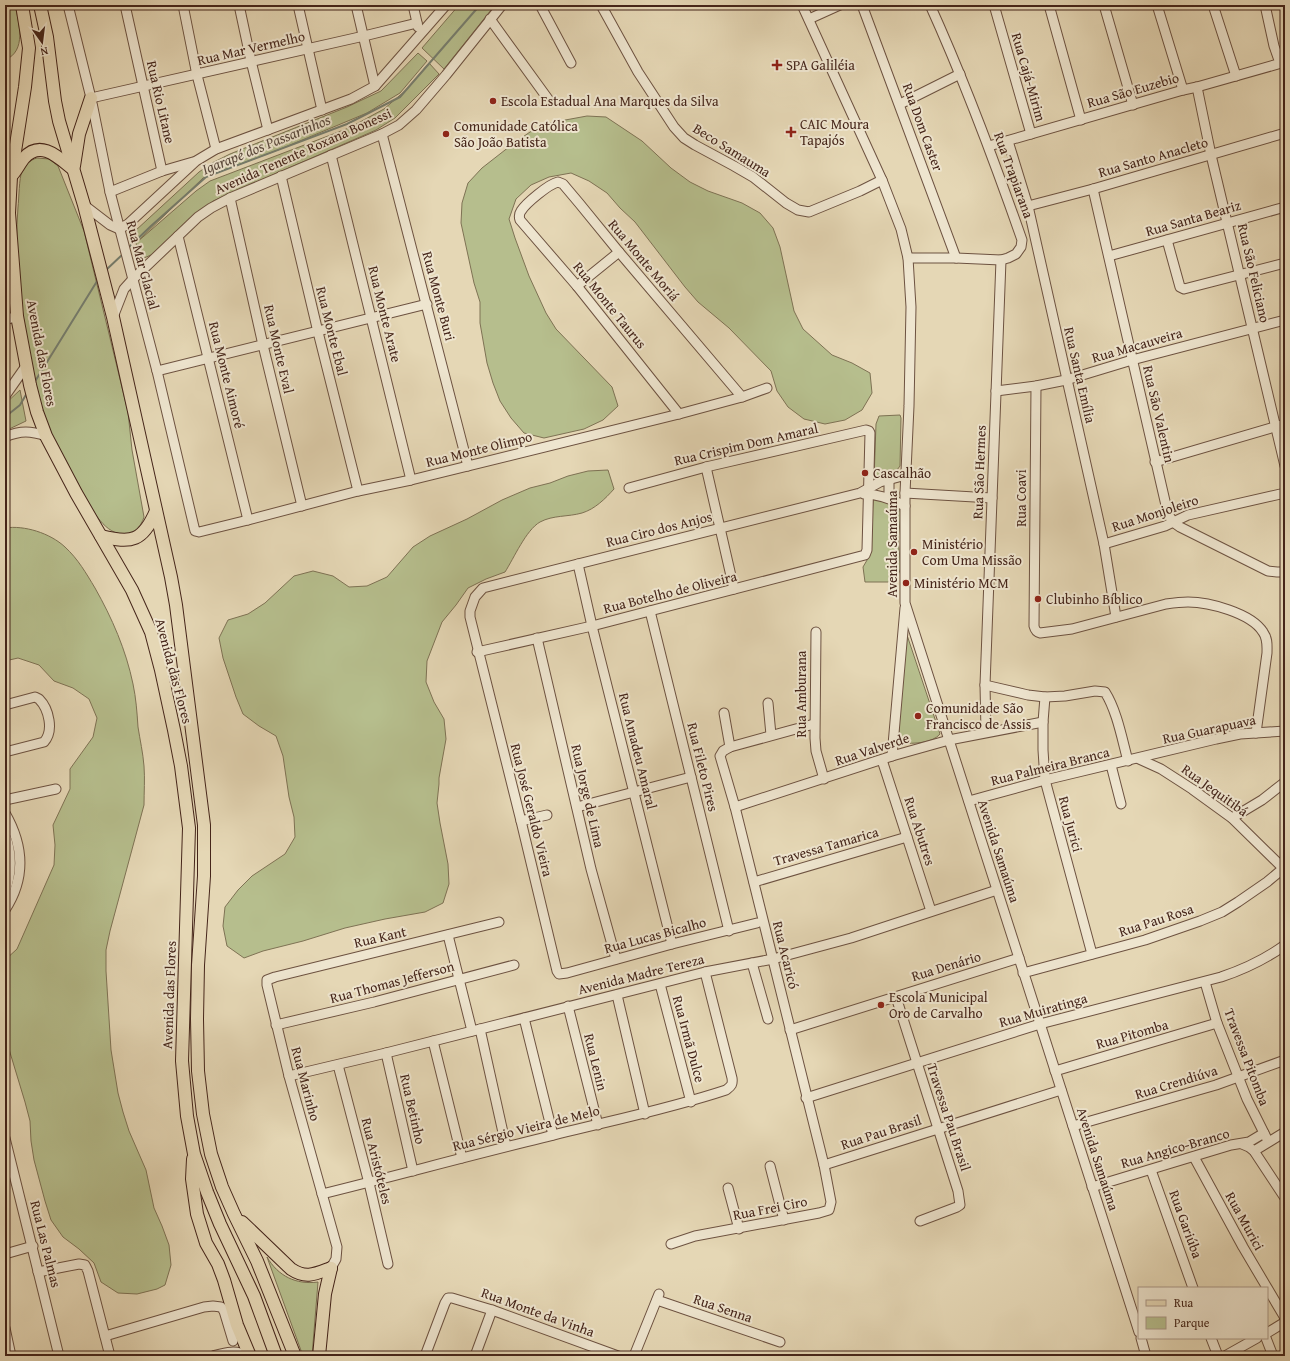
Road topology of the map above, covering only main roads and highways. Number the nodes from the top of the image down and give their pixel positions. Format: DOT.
graph roads {
  1 [pos="22,5"];
  2 [pos="40,5"];
  3 [pos="91,98"];
  4 [pos="73,169"];
  5 [pos="11,177"];
  6 [pos="7,213"];
  7 [pos="9,262"];
  8 [pos="156,511"];
  9 [pos="101,536"];
  10 [pos="194,1154"];
  11 [pos="234,1214"];
  12 [pos="248,1356"];
  13 [pos="276,1356"];
  14 [pos="295,1356"];
  15 [pos="319,1356"];
  1 -- 5 [label="main road, Avenida das Flores"];
  2 -- 4 [label="main road, Avenida das Flores"];
  3 -- 4 [label="main road"];
  4 -- 5 [label="main road"];
  4 -- 8 [label="main road, Avenida das Flores"];
  5 -- 6 [label="main road, Avenida das Flores"];
  6 -- 7 [label="main road, Avenida das Flores"];
  7 -- 9 [label="main road, Avenida das Flores"];
  8 -- 9 [label="main road"];
  8 -- 11 [label="main road, Avenida das Flores"];
  9 -- 10 [label="main road, Avenida das Flores"];
  10 -- 12 [label="main road"];
  10 -- 13 [label="main road, Avenida das Flores"];
  11 -- 14 [label="main road, Avenida das Flores"];
  11 -- 15 [label="main road"];
}
